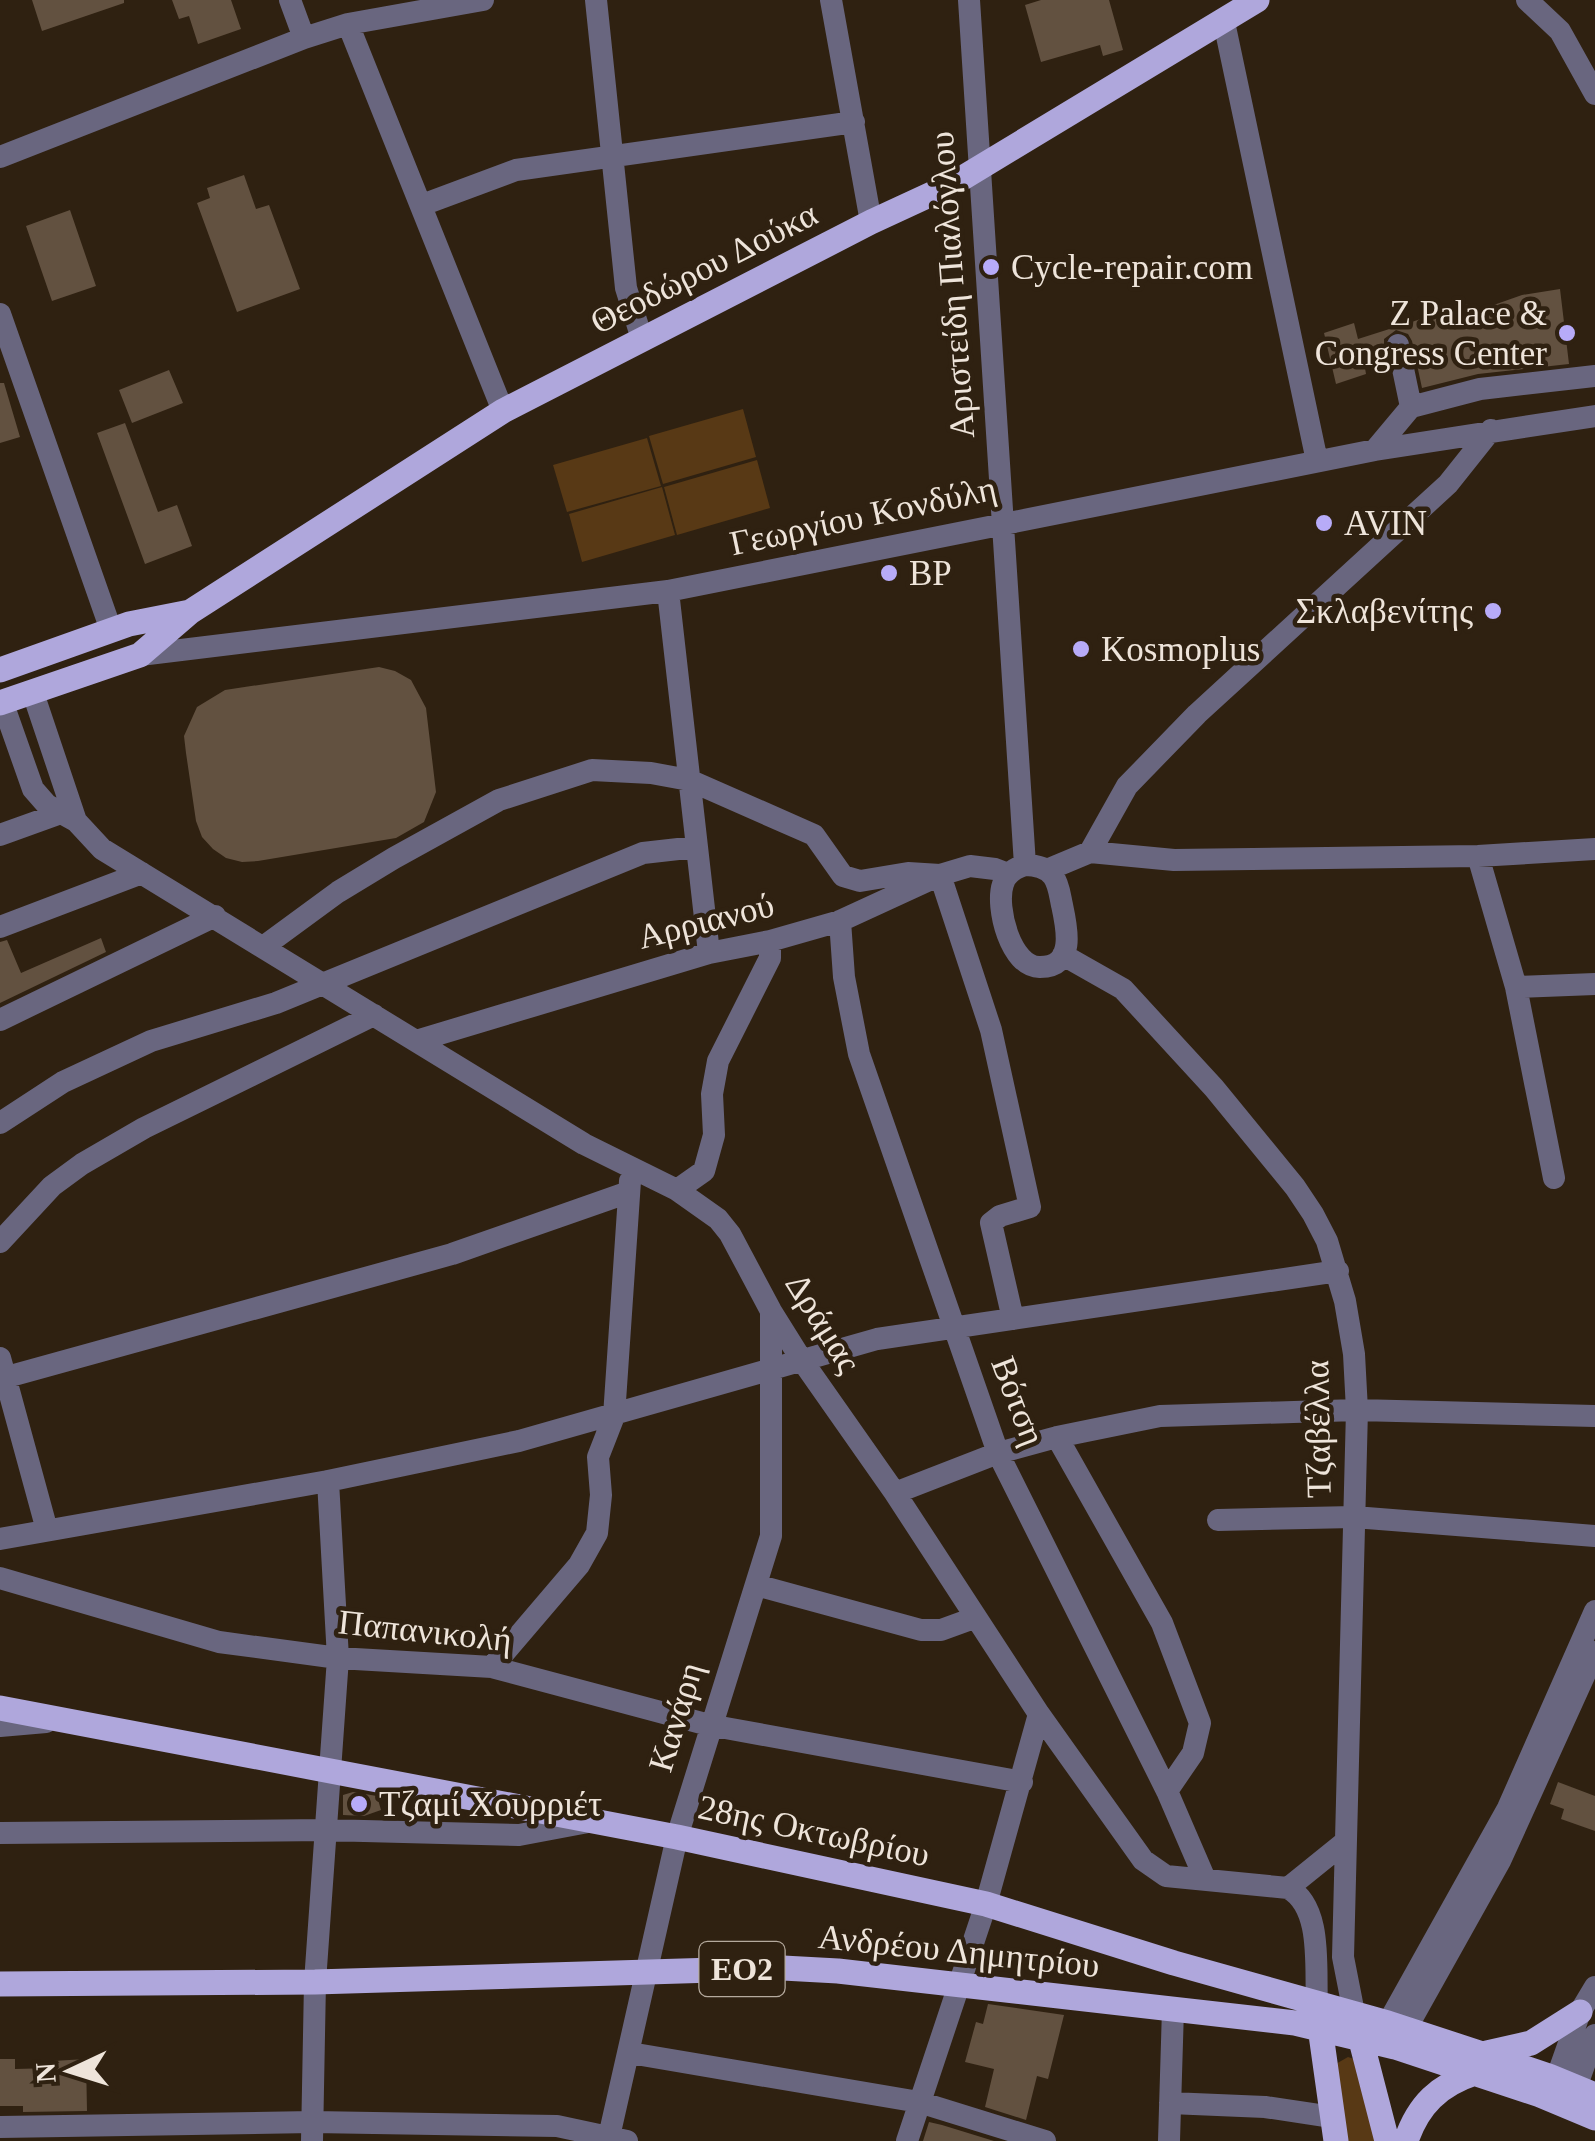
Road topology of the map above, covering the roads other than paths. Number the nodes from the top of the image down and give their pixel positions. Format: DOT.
graph roads {
  1 [pos="290,0"];
  2 [pos="484,0"];
  3 [pos="596,0"];
  4 [pos="831,0"];
  5 [pos="968,0"];
  6 [pos="1257,0"];
  7 [pos="1527,0"];
  8 [pos="1224,22"];
  9 [pos="348,24"];
  10 [pos="304,38"];
  11 [pos="1595,94"];
  12 [pos="854,122"];
  13 [pos="612,155"];
  14 [pos="0,157"];
  15 [pos="980,167"];
  16 [pos="422,206"];
  17 [pos="870,222"];
  18 [pos="0,314"];
  19 [pos="642,338"];
  20 [pos="1398,345"];
  21 [pos="1595,376"];
  22 [pos="1410,407"];
  23 [pos="503,411"];
  24 [pos="1595,416"];
  25 [pos="1491,430"];
  26 [pos="1375,450"];
  27 [pos="1317,461"];
  28 [pos="1003,522"];
  29 [pos="668,591"];
  30 [pos="190,612"];
  31 [pos="110,630"];
  32 [pos="140,655"];
  33 [pos="0,670"];
  34 [pos="0,678"];
  35 [pos="33,693"];
  36 [pos="2,704"];
  37 [pos="689,780"];
  38 [pos="68,817"];
  39 [pos="0,834"];
  40 [pos="696,847"];
  41 [pos="1595,849"];
  42 [pos="1090,852"];
  43 [pos="1478,856"];
  44 [pos="1027,870"];
  45 [pos="142,873"];
  46 [pos="940,876"];
  47 [pos="215,916"];
  48 [pos="840,922"];
  49 [pos="0,927"];
  50 [pos="770,941"];
  51 [pos="263,947"];
  52 [pos="709,952"];
  53 [pos="1064,954"];
  54 [pos="322,983"];
  55 [pos="1595,984"];
  56 [pos="1516,987"];
  57 [pos="374,1015"];
  58 [pos="0,1020"];
  59 [pos="416,1041"];
  60 [pos="0,1124"];
  61 [pos="632,1168"];
  62 [pos="704,1171"];
  63 [pos="1554,1178"];
  64 [pos="678,1190"];
  65 [pos="630,1192"];
  66 [pos="718,1219"];
  67 [pos="0,1242"];
  68 [pos="1338,1271"];
  69 [pos="771,1311"];
  70 [pos="1013,1320"];
  71 [pos="953,1328"];
  72 [pos="802,1359"];
  73 [pos="771,1368"];
  74 [pos="2,1371"];
  75 [pos="1357,1410"];
  76 [pos="614,1416"];
  77 [pos="1595,1416"];
  78 [pos="1056,1437"];
  79 [pos="998,1453"];
  80 [pos="328,1481"];
  81 [pos="895,1493"];
  82 [pos="1354,1517"];
  83 [pos="1218,1520"];
  84 [pos="47,1530"];
  85 [pos="1595,1536"];
  86 [pos="0,1539"];
  87 [pos="0,1578"];
  88 [pos="756,1584"];
  89 [pos="1595,1611"];
  90 [pos="974,1618"];
  91 [pos="1595,1652"];
  92 [pos="338,1658"];
  93 [pos="492,1667"];
  94 [pos="1566,1698"];
  95 [pos="0,1708"];
  96 [pos="1039,1714"];
  97 [pos="64,1720"];
  98 [pos="710,1725"];
  99 [pos="0,1726"];
  100 [pos="329,1770"];
  101 [pos="1022,1782"];
  102 [pos="1167,1791"];
  103 [pos="592,1821"];
  104 [pos="325,1830"];
  105 [pos="0,1832"];
  106 [pos="677,1837"];
  107 [pos="1345,1842"];
  108 [pos="1205,1880"];
  109 [pos="1288,1888"];
  110 [pos="986,1904"];
  111 [pos="1174,1963"];
  112 [pos="647,1970"];
  113 [pos="315,1982"];
  114 [pos="0,1984"];
  115 [pos="959,1985"];
  116 [pos="1595,1986"];
  117 [pos="1172,2009"];
  118 [pos="1580,2012"];
  119 [pos="1319,2016"];
  120 [pos="1357,2025"];
  121 [pos="1397,2026"];
  122 [pos="1595,2034"];
  123 [pos="630,2053"];
  124 [pos="1478,2064"];
  125 [pos="1569,2093"];
  126 [pos="918,2102"];
  127 [pos="1170,2103"];
  128 [pos="1595,2118"];
  129 [pos="0,2127"];
  130 [pos="1334,2129"];
  131 [pos="312,2132"];
  132 [pos="615,2140"];
  133 [pos="907,2141"];
  134 [pos="1046,2141"];
  135 [pos="1169,2141"];
  136 [pos="1387,2141"];
  137 [pos="1406,2141"];
  1 -- 10 [label="street"];
  2 -- 9 [label="street"];
  3 -- 13 [label="street"];
  4 -- 12 [label="street"];
  5 -- 15 [label="street, Αριστείδη Πιαλόγλου"];
  6 -- 8 [label="main road, Θεοδώρου Δούκα"];
  7 -- 11 [label="street"];
  8 -- 15 [label="main road, Θεοδώρου Δούκα"];
  8 -- 27 [label="street"];
  9 -- 10 [label="street"];
  9 -- 16 [label="street"];
  10 -- 14 [label="street"];
  12 -- 13 [label="street"];
  12 -- 17 [label="street"];
  13 -- 16 [label="street"];
  13 -- 19 [label="street"];
  15 -- 17 [label="main road, Θεοδώρου Δούκα"];
  15 -- 28 [label="street, Αριστείδη Πιαλόγλου"];
  16 -- 23 [label="street"];
  17 -- 19 [label="main road, Θεοδώρου Δούκα"];
  18 -- 31 [label="street"];
  19 -- 23 [label="main road, Θεοδώρου Δούκα"];
  20 -- 22 [label="street"];
  21 -- 22 [label="street"];
  22 -- 26 [label="street"];
  23 -- 30 [label="main road, Θεοδώρου Δούκα"];
  24 -- 25 [label="street, Γεωργίου Κονδύλη"];
  25 -- 26 [label="street, Γεωργίου Κονδύλη"];
  25 -- 42 [label="street"];
  26 -- 27 [label="street, Γεωργίου Κονδύλη"];
  27 -- 28 [label="street, Γεωργίου Κονδύλη"];
  28 -- 29 [label="street, Γεωργίου Κονδύλη"];
  28 -- 44 [label="street, Αριστείδη Πιαλόγλου"];
  29 -- 32 [label="street, Γεωργίου Κονδύλη"];
  29 -- 37 [label="street"];
  30 -- 31 [label="main road, Θεοδώρου Δούκα"];
  30 -- 32 [label="main road, Θεοδώρου Δούκα"];
  31 -- 33 [label="main road, Θεοδώρου Δούκα"];
  32 -- 35 [label="main road, Θεοδώρου Δούκα"];
  34 -- 35 [label="main road"];
  35 -- 36 [label="main road, Θεοδώρου Δούκα"];
  35 -- 38 [label="street, Δράμας"];
  36 -- 38 [label="street, Δράμας"];
  37 -- 40 [label="street"];
  37 -- 46 [label="street"];
  37 -- 51 [label="street"];
  38 -- 39 [label="street"];
  38 -- 45 [label="street, Δράμας"];
  40 -- 52 [label="street"];
  40 -- 54 [label="street"];
  41 -- 43 [label="street"];
  42 -- 43 [label="street"];
  42 -- 44 [label="street"];
  43 -- 56 [label="street"];
  44 -- 46 [label="street, Αρριανού"];
  44 -- 53 [label="street"];
  44 -- 53 [label="street"];
  45 -- 47 [label="street, Δράμας"];
  45 -- 49 [label="street"];
  46 -- 48 [label="street, Αρριανού"];
  46 -- 70 [label="street"];
  47 -- 51 [label="street, Δράμας"];
  47 -- 58 [label="street"];
  48 -- 50 [label="street, Αρριανού"];
  48 -- 71 [label="street, Βότση"];
  50 -- 52 [label="street, Αρριανού"];
  50 -- 62 [label="street"];
  51 -- 54 [label="street, Δράμας"];
  52 -- 59 [label="street, Αρριανού"];
  53 -- 68 [label="street, Τζαβέλλα"];
  54 -- 57 [label="street, Δράμας"];
  54 -- 60 [label="street"];
  55 -- 56 [label="street"];
  56 -- 63 [label="street"];
  57 -- 59 [label="street, Δράμας"];
  57 -- 67 [label="street"];
  59 -- 61 [label="street, Δράμας"];
  61 -- 64 [label="street, Δράμας"];
  61 -- 65 [label="street"];
  62 -- 64 [label="street"];
  62 -- 66 [label="street"];
  64 -- 66 [label="street, Δράμας"];
  65 -- 74 [label="street"];
  65 -- 76 [label="street"];
  66 -- 69 [label="street, Δράμας"];
  68 -- 70 [label="street"];
  68 -- 75 [label="street, Τζαβέλλα"];
  69 -- 72 [label="street, Δράμας"];
  69 -- 73 [label="street, Κανάρη"];
  70 -- 71 [label="street"];
  71 -- 72 [label="street"];
  71 -- 79 [label="street, Βότση"];
  72 -- 73 [label="street"];
  72 -- 81 [label="street, Δράμας"];
  73 -- 76 [label="street"];
  73 -- 88 [label="street, Κανάρη"];
  74 -- 84 [label="street"];
  75 -- 77 [label="street"];
  75 -- 78 [label="street"];
  75 -- 82 [label="street, Τζαβέλλα"];
  76 -- 80 [label="street"];
  76 -- 93 [label="street"];
  78 -- 79 [label="street"];
  78 -- 102 [label="street"];
  79 -- 81 [label="street"];
  79 -- 102 [label="street, Βότση"];
  80 -- 84 [label="street"];
  80 -- 92 [label="street"];
  81 -- 90 [label="street, Δράμας"];
  82 -- 83 [label="street"];
  82 -- 85 [label="street"];
  82 -- 107 [label="street, Τζαβέλλα"];
  84 -- 86 [label="street"];
  87 -- 92 [label="street, Παπανικολή"];
  88 -- 90 [label="street"];
  88 -- 98 [label="street, Κανάρη"];
  89 -- 94 [label="street"];
  90 -- 96 [label="street, Δράμας"];
  91 -- 94 [label="street"];
  92 -- 93 [label="street, Παπανικολή"];
  92 -- 100 [label="street"];
  93 -- 98 [label="street, Παπανικολή"];
  94 -- 121 [label="street"];
  95 -- 97 [label="main road, 28ης Οκτωβρίου / ΕΟ2"];
  96 -- 101 [label="street"];
  96 -- 108 [label="street, Δράμας"];
  97 -- 99 [label="street"];
  97 -- 100 [label="main road, 28ης Οκτωβρίου / ΕΟ2"];
  98 -- 101 [label="street, Παπανικολή"];
  98 -- 106 [label="street, Κανάρη"];
  100 -- 103 [label="main road, 28ης Οκτωβρίου / ΕΟ2"];
  100 -- 104 [label="street"];
  101 -- 110 [label="street"];
  102 -- 108 [label="street, Βότση"];
  103 -- 104 [label="street"];
  103 -- 106 [label="main road, 28ης Οκτωβρίου / ΕΟ2"];
  104 -- 105 [label="street"];
  104 -- 113 [label="street"];
  106 -- 110 [label="main road, 28ης Οκτωβρίου / ΕΟ2"];
  106 -- 112 [label="street, Κανάρη"];
  107 -- 109 [label="street"];
  107 -- 120 [label="street, Τζαβέλλα"];
  108 -- 109 [label="street, Δράμας"];
  109 -- 119 [label="street"];
  110 -- 111 [label="main road, 28ης Οκτωβρίου / ΕΟ2"];
  110 -- 115 [label="street"];
  111 -- 117 [label="main road"];
  111 -- 119 [label="main road, 28ης Οκτωβρίου / ΕΟ2"];
  112 -- 113 [label="main road, Ανδρέου Δημητρίου / ΕΟ2"];
  112 -- 115 [label="main road, Ανδρέου Δημητρίου / ΕΟ2"];
  112 -- 123 [label="street, Κανάρη"];
  113 -- 114 [label="main road, Ανδρέου Δημητρίου / ΕΟ2"];
  113 -- 131 [label="street"];
  115 -- 117 [label="main road, Ανδρέου Δημητρίου / ΕΟ2"];
  115 -- 126 [label="street"];
  116 -- 118 [label="street"];
  117 -- 119 [label="main road, Ανδρέου Δημητρίου / ΕΟ2"];
  117 -- 127 [label="street"];
  118 -- 124 [label="main road"];
  118 -- 125 [label="street"];
  119 -- 120 [label="main road, Ανδρέου Δημητρίου / ΕΟ2"];
  119 -- 130 [label="main road"];
  120 -- 121 [label="main road, ΕΟ2"];
  120 -- 124 [label="main road, Ανδρέου Δημητρίου / ΕΟ2"];
  120 -- 136 [label="main road"];
  121 -- 124 [label="main road, ΕΟ2"];
  122 -- 125 [label="street"];
  123 -- 126 [label="street"];
  123 -- 132 [label="street, Κανάρη"];
  124 -- 125 [label="main road, Ανδρέου Δημητρίου / ΕΟ2"];
  124 -- 137 [label="main road"];
  125 -- 128 [label="main road, Ανδρέου Δημητρίου / ΕΟ2"];
  126 -- 133 [label="street"];
  126 -- 134 [label="street"];
  127 -- 130 [label="street"];
  127 -- 135 [label="street"];
  129 -- 131 [label="street"];
  131 -- 132 [label="street"];
}
